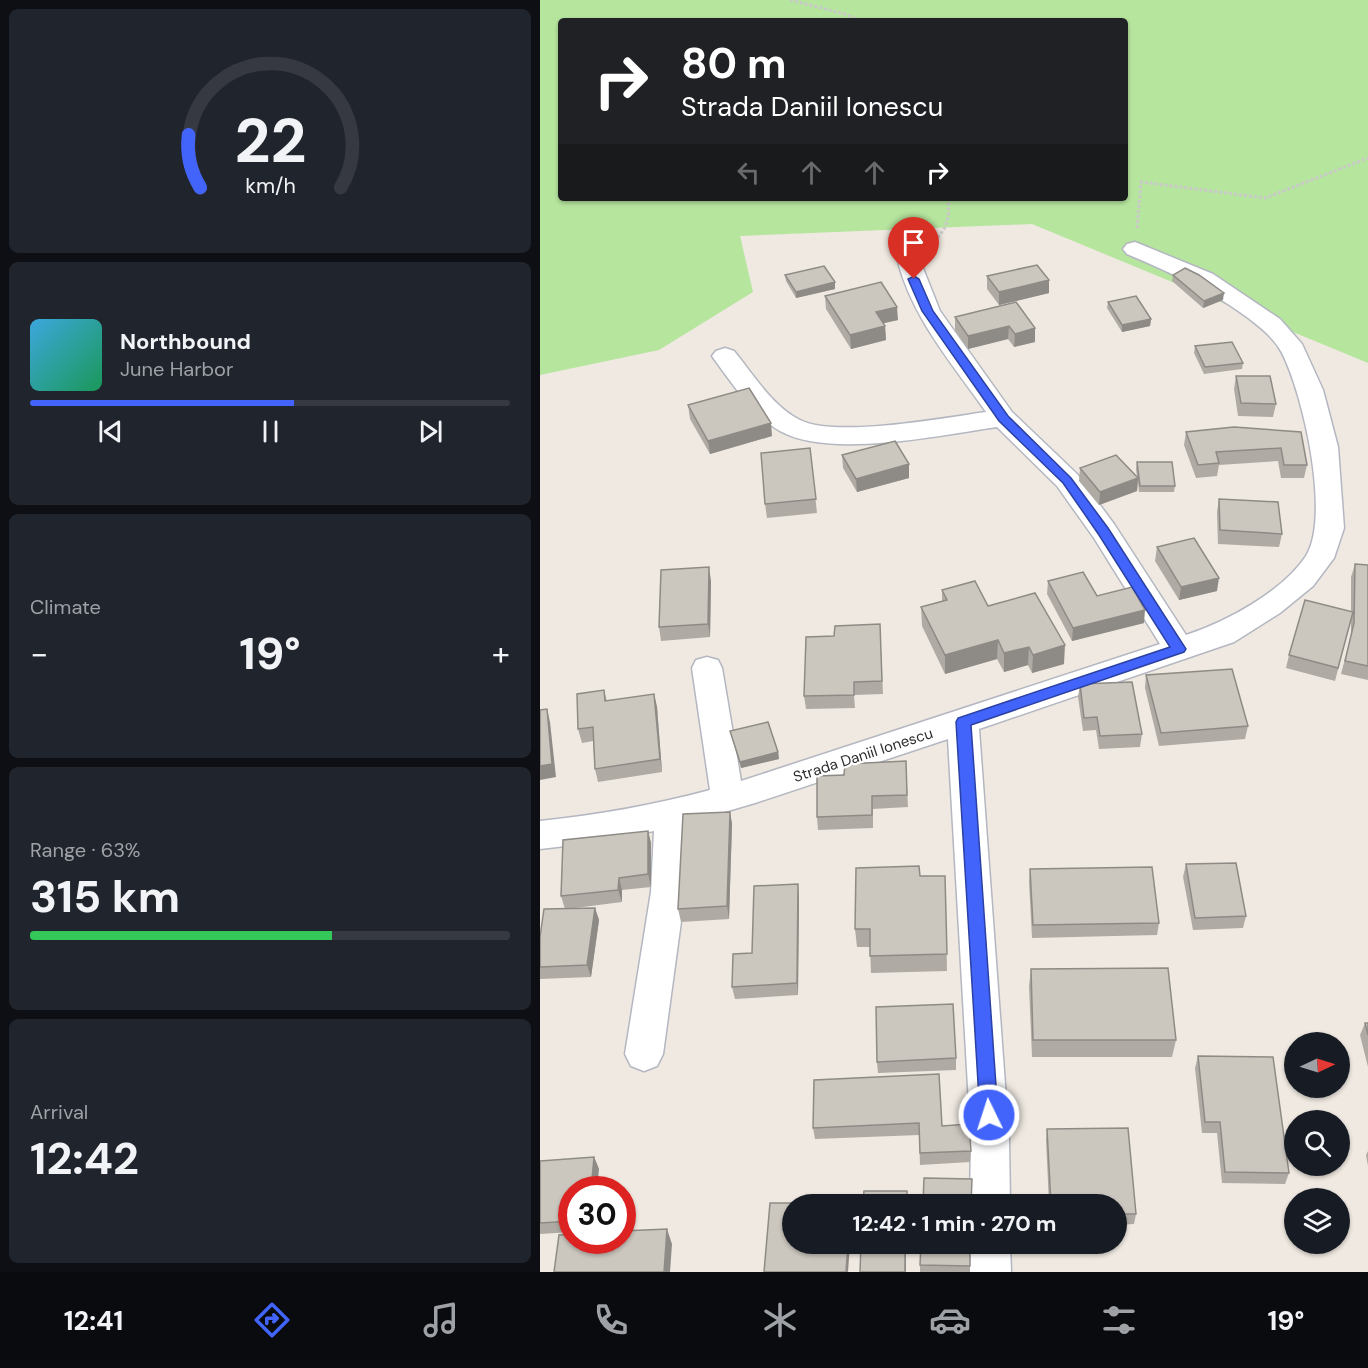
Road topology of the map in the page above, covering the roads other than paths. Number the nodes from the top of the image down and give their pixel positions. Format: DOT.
graph roads {
  1 [pos="1135,249"];
  2 [pos="909,258"];
  3 [pos="726,356"];
  4 [pos="1004,418"];
  5 [pos="1179,649"];
  6 [pos="707,668"];
  7 [pos="963,722"];
  8 [pos="728,798"];
  9 [pos="671,814"];
  10 [pos="540,835"];
  11 [pos="644,1054"];
  12 [pos="990,1194"];
  13 [pos="990,1254"];
  14 [pos="990,1272"];
  1 -- 5 [label="street, Strada Daniil Ionescu"];
  2 -- 4 [label="street"];
  3 -- 4 [label="street"];
  4 -- 5 [label="street"];
  5 -- 7 [label="street, Strada Daniil Ionescu"];
  6 -- 8 [label="street"];
  7 -- 8 [label="street, Strada Daniil Ionescu"];
  7 -- 12 [label="street"];
  8 -- 9 [label="street, Strada Daniil Ionescu"];
  9 -- 10 [label="street, Strada Daniil Ionescu"];
  9 -- 11 [label="street"];
  13 -- 14 [label="street"];
}
